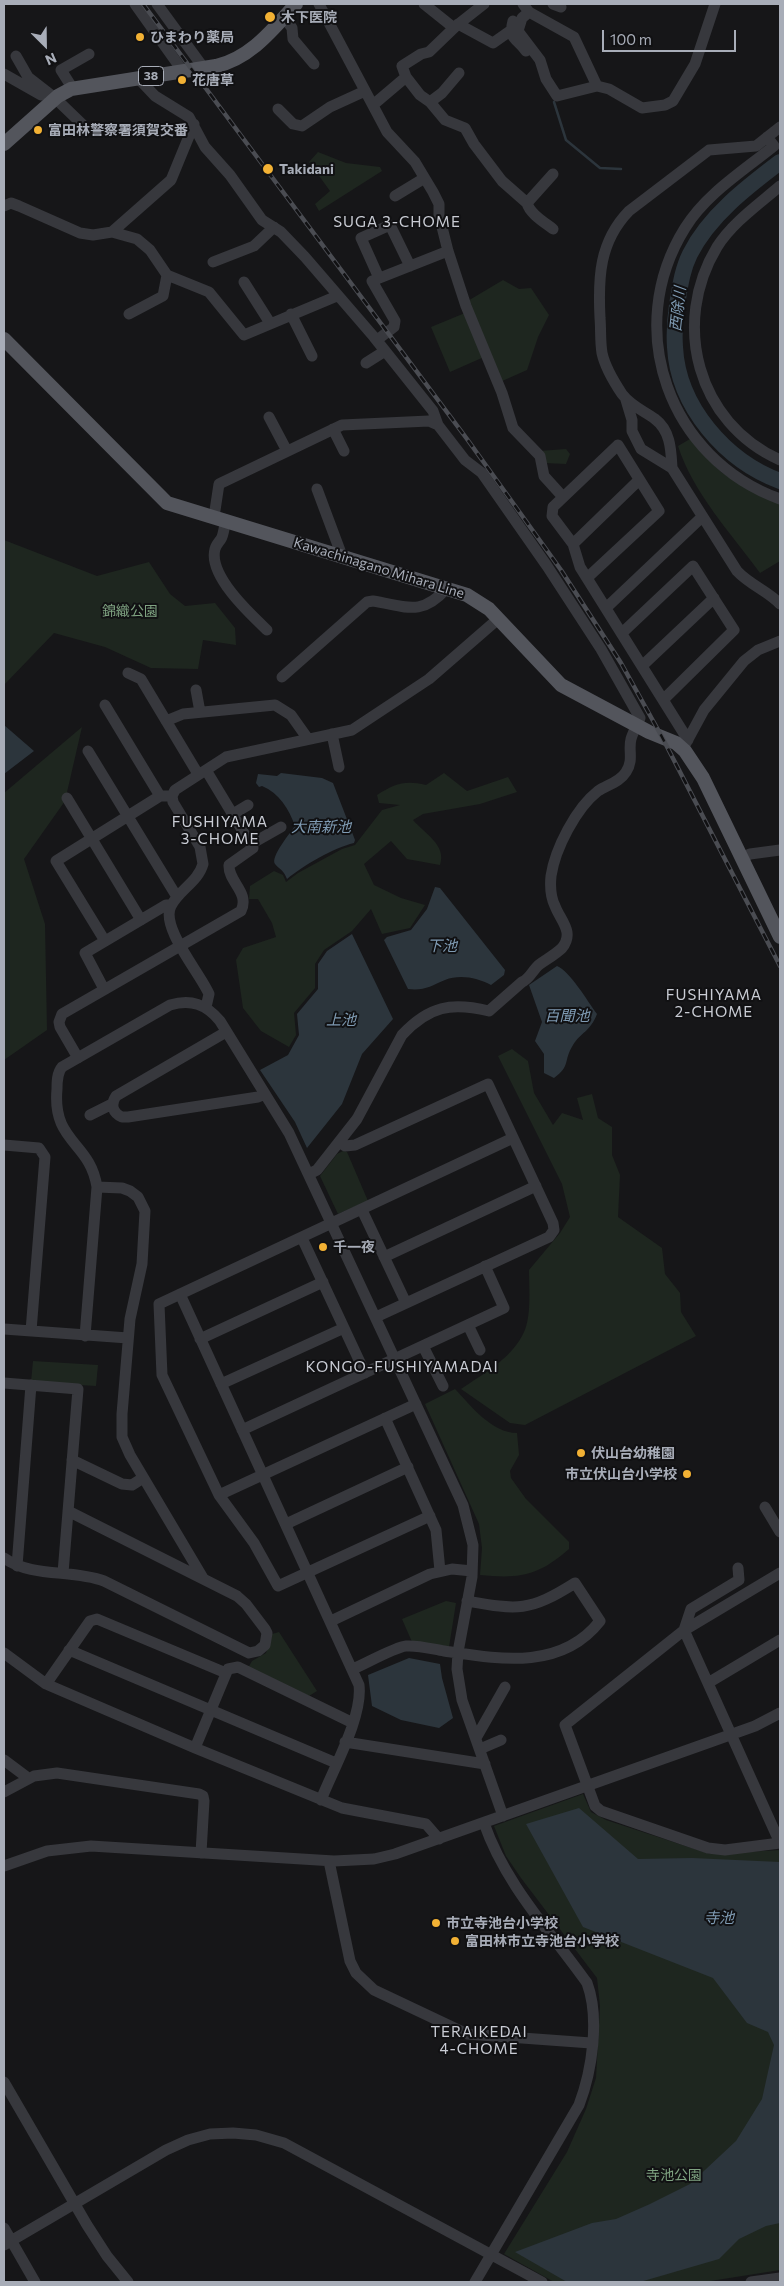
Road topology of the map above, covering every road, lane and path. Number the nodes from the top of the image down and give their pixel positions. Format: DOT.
graph roads {
  1 [pos="135,4"];
  2 [pos="157,4"];
  3 [pos="296,4"];
  4 [pos="319,4"];
  5 [pos="424,4"];
  6 [pos="484,4"];
  7 [pos="715,4"];
  8 [pos="526,6"];
  9 [pos="284,17"];
  10 [pos="456,26"];
  11 [pos="510,31"];
  12 [pos="88,54"];
  13 [pos="16,56"];
  14 [pos="314,64"];
  15 [pos="204,67"];
  16 [pos="182,70"];
  17 [pos="4,74"];
  18 [pos="406,76"];
  19 [pos="138,78"];
  20 [pos="457,81"];
  21 [pos="597,86"];
  22 [pos="73,89"];
  23 [pos="365,91"];
  24 [pos="557,96"];
  25 [pos="53,100"];
  26 [pos="430,102"];
  27 [pos="373,105"];
  28 [pos="278,109"];
  29 [pos="194,124"];
  30 [pos="84,126"];
  31 [pos="780,127"];
  32 [pos="767,138"];
  33 [pos="4,144"];
  34 [pos="553,174"];
  35 [pos="423,179"];
  36 [pos="780,186"];
  37 [pos="395,196"];
  38 [pos="527,203"];
  39 [pos="4,206"];
  40 [pos="274,227"];
  41 [pos="553,228"];
  42 [pos="112,232"];
  43 [pos="448,252"];
  44 [pos="213,262"];
  45 [pos="410,266"];
  46 [pos="167,275"];
  47 [pos="379,278"];
  48 [pos="244,282"];
  49 [pos="337,296"];
  50 [pos="129,314"];
  51 [pos="291,314"];
  52 [pos="270,324"];
  53 [pos="4,339"];
  54 [pos="377,340"];
  55 [pos="385,351"];
  56 [pos="312,356"];
  57 [pos="366,363"];
  58 [pos="624,396"];
  59 [pos="269,417"];
  60 [pos="438,424"];
  61 [pos="334,429"];
  62 [pos="287,451"];
  63 [pos="344,451"];
  64 [pos="780,460"];
  65 [pos="672,468"];
  66 [pos="639,480"];
  67 [pos="317,489"];
  68 [pos="563,498"];
  69 [pos="780,499"];
  70 [pos="702,517"];
  71 [pos="220,518"];
  72 [pos="573,544"];
  73 [pos="342,556"];
  74 [pos="587,578"];
  75 [pos="446,589"];
  76 [pos="714,598"];
  77 [pos="778,598"];
  78 [pos="606,608"];
  79 [pos="498,619"];
  80 [pos="267,630"];
  81 [pos="622,633"];
  82 [pos="780,641"];
  83 [pos="642,666"];
  84 [pos="128,673"];
  85 [pos="282,678"];
  86 [pos="196,690"];
  87 [pos="663,700"];
  88 [pos="105,706"];
  89 [pos="200,712"];
  90 [pos="166,721"];
  91 [pos="637,725"];
  92 [pos="332,734"];
  93 [pos="308,739"];
  94 [pos="685,744"];
  95 [pos="88,751"];
  96 [pos="339,767"];
  97 [pos="202,772"];
  98 [pos="166,796"];
  99 [pos="67,798"];
  100 [pos="248,805"];
  101 [pos="233,814"];
  102 [pos="128,817"];
  103 [pos="281,827"];
  104 [pos="92,839"];
  105 [pos="251,844"];
  106 [pos="780,850"];
  107 [pos="742,858"];
  108 [pos="174,901"];
  109 [pos="142,920"];
  110 [pos="780,938"];
  111 [pos="105,941"];
  112 [pos="181,945"];
  113 [pos="104,989"];
  114 [pos="206,1007"];
  115 [pos="226,1032"];
  116 [pos="78,1058"];
  117 [pos="265,1094"];
  118 [pos="112,1104"];
  119 [pos="90,1115"];
  120 [pos="513,1138"];
  121 [pos="339,1142"];
  122 [pos="4,1145"];
  123 [pos="309,1174"];
  124 [pos="536,1186"];
  125 [pos="97,1187"];
  126 [pos="362,1210"];
  127 [pos="332,1224"];
  128 [pos="302,1238"];
  129 [pos="384,1257"];
  130 [pos="485,1266"];
  131 [pos="322,1282"];
  132 [pos="180,1294"];
  133 [pos="406,1303"];
  134 [pos="376,1317"];
  135 [pos="468,1325"];
  136 [pos="344,1328"];
  137 [pos="4,1329"];
  138 [pos="31,1331"];
  139 [pos="85,1336"];
  140 [pos="128,1338"];
  141 [pos="200,1339"];
  142 [pos="423,1346"];
  143 [pos="480,1350"];
  144 [pos="395,1359"];
  145 [pos="365,1373"];
  146 [pos="4,1383"];
  147 [pos="221,1384"];
  148 [pos="31,1385"];
  149 [pos="442,1386"];
  150 [pos="416,1404"];
  151 [pos="385,1418"];
  152 [pos="242,1430"];
  153 [pos="72,1460"];
  154 [pos="408,1467"];
  155 [pos="263,1475"];
  156 [pos="143,1478"];
  157 [pos="219,1495"];
  158 [pos="765,1506"];
  159 [pos="68,1511"];
  160 [pos="430,1516"];
  161 [pos="286,1524"];
  162 [pos="780,1532"];
  163 [pos="189,1555"];
  164 [pos="4,1558"];
  165 [pos="17,1566"];
  166 [pos="181,1567"];
  167 [pos="738,1568"];
  168 [pos="440,1571"];
  169 [pos="472,1571"];
  170 [pos="309,1572"];
  171 [pos="63,1573"];
  172 [pos="780,1573"];
  173 [pos="204,1578"];
  174 [pos="467,1601"];
  175 [pos="331,1620"];
  176 [pos="684,1630"];
  177 [pos="780,1640"];
  178 [pos="69,1650"];
  179 [pos="4,1653"];
  180 [pos="458,1653"];
  181 [pos="354,1669"];
  182 [pos="226,1673"];
  183 [pos="708,1683"];
  184 [pos="46,1684"];
  185 [pos="505,1687"];
  186 [pos="211,1710"];
  187 [pos="780,1713"];
  188 [pos="353,1723"];
  189 [pos="732,1735"];
  190 [pos="501,1740"];
  191 [pos="345,1742"];
  192 [pos="478,1744"];
  193 [pos="195,1748"];
  194 [pos="4,1760"];
  195 [pos="336,1763"];
  196 [pos="485,1764"];
  197 [pos="28,1778"];
  198 [pos="587,1786"];
  199 [pos="4,1792"];
  200 [pos="320,1800"];
  201 [pos="503,1816"];
  202 [pos="484,1823"];
  203 [pos="439,1838"];
  204 [pos="780,1843"];
  205 [pos="201,1853"];
  206 [pos="329,1861"];
  207 [pos="4,1866"];
  208 [pos="591,2044"];
  209 [pos="4,2082"];
  210 [pos="74,2204"];
  211 [pos="4,2228"];
  212 [pos="7,2243"];
  213 [pos="491,2255"];
  214 [pos="780,2278"];
  215 [pos="35,2282"];
  216 [pos="128,2282"];
  217 [pos="475,2282"];
  218 [pos="542,2282"];
  219 [pos="751,2282"];
  1 -- 16 [label="street"];
  2 -- 15 [label="street"];
  3 -- 9 [label="main road, 38"];
  4 -- 23 [label="street"];
  5 -- 10 [label="street"];
  6 -- 10 [label="street"];
  7 -- 21 [label="street"];
  8 -- 11 [label="street"];
  8 -- 21 [label="street"];
  8 -- 24 [label="street"];
  9 -- 14 [label="street"];
  9 -- 15 [label="main road, 38"];
  10 -- 11 [label="street"];
  10 -- 18 [label="street"];
  11 -- 24 [label="street"];
  12 -- 22 [label="street"];
  13 -- 25 [label="street"];
  15 -- 16 [label="main road, 38"];
  16 -- 19 [label="main road, 38"];
  17 -- 25 [label="street"];
  18 -- 26 [label="street"];
  18 -- 27 [label="street"];
  19 -- 22 [label="main road, 38"];
  19 -- 29 [label="street"];
  20 -- 26 [label="street"];
  21 -- 24 [label="street"];
  22 -- 25 [label="main road, 38"];
  23 -- 27 [label="street"];
  23 -- 28 [label="street"];
  25 -- 30 [label="street"];
  25 -- 33 [label="main road, 38"];
  26 -- 38 [label="street"];
  27 -- 35 [label="street"];
  29 -- 40 [label="street"];
  29 -- 42 [label="street"];
  31 -- 32 [label="street"];
  32 -- 58 [label="street"];
  32 -- 69 [label="street"];
  34 -- 38 [label="street"];
  35 -- 37 [label="street"];
  35 -- 43 [label="street"];
  36 -- 64 [label="street"];
  38 -- 41 [label="street"];
  39 -- 42 [label="street"];
  40 -- 44 [label="street"];
  40 -- 49 [label="street"];
  42 -- 46 [label="street"];
  43 -- 45 [label="street"];
  43 -- 68 [label="street"];
  45 -- 47 [label="street"];
  45 -- 47 [label="street"];
  46 -- 50 [label="street"];
  46 -- 52 [label="street"];
  47 -- 54 [label="street"];
  48 -- 52 [label="street"];
  49 -- 51 [label="street"];
  49 -- 54 [label="street"];
  51 -- 52 [label="street"];
  51 -- 56 [label="street"];
  53 -- 71 [label="main road, Kawachinagano Mihara Line"];
  54 -- 55 [label="street"];
  55 -- 57 [label="street"];
  55 -- 60 [label="street"];
  58 -- 65 [label="street"];
  58 -- 65 [label="street"];
  59 -- 62 [label="street"];
  60 -- 61 [label="street"];
  60 -- 91 [label="street"];
  61 -- 62 [label="street"];
  61 -- 63 [label="street"];
  62 -- 71 [label="street"];
  65 -- 70 [label="street"];
  66 -- 68 [label="street"];
  66 -- 72 [label="street"];
  66 -- 74 [label="street"];
  67 -- 73 [label="street"];
  68 -- 72 [label="street"];
  70 -- 77 [label="street"];
  70 -- 78 [label="street"];
  71 -- 73 [label="main road, Kawachinagano Mihara Line"];
  71 -- 80 [label="street"];
  72 -- 74 [label="street"];
  73 -- 75 [label="main road, Kawachinagano Mihara Line"];
  74 -- 78 [label="street"];
  75 -- 79 [label="main road, Kawachinagano Mihara Line"];
  75 -- 85 [label="street"];
  76 -- 81 [label="street"];
  76 -- 83 [label="street"];
  76 -- 87 [label="street"];
  78 -- 81 [label="street"];
  79 -- 91 [label="main road, Kawachinagano Mihara Line"];
  79 -- 92 [label="street"];
  81 -- 83 [label="street"];
  82 -- 94 [label="street"];
  83 -- 87 [label="street"];
  84 -- 90 [label="street"];
  86 -- 89 [label="street"];
  87 -- 94 [label="street"];
  88 -- 98 [label="street"];
  89 -- 90 [label="street"];
  89 -- 93 [label="street"];
  90 -- 97 [label="street"];
  91 -- 94 [label="main road, Kawachinagano Mihara Line"];
  91 -- 121 [label="street"];
  92 -- 93 [label="street"];
  92 -- 96 [label="street"];
  93 -- 97 [label="street"];
  94 -- 107 [label="main road, Kawachinagano Mihara Line"];
  95 -- 102 [label="street"];
  97 -- 98 [label="street"];
  97 -- 101 [label="street"];
  98 -- 102 [label="street"];
  98 -- 108 [label="street"];
  99 -- 104 [label="street"];
  100 -- 101 [label="street"];
  101 -- 105 [label="street"];
  102 -- 104 [label="street"];
  102 -- 108 [label="street"];
  103 -- 105 [label="street"];
  104 -- 109 [label="street"];
  104 -- 111 [label="street"];
  105 -- 112 [label="street"];
  106 -- 107 [label="street"];
  107 -- 110 [label="main road, Kawachinagano Mihara Line"];
  108 -- 109 [label="street"];
  108 -- 112 [label="street"];
  109 -- 111 [label="street"];
  111 -- 113 [label="street"];
  112 -- 113 [label="street"];
  112 -- 114 [label="street"];
  113 -- 116 [label="street"];
  114 -- 115 [label="street"];
  114 -- 116 [label="street"];
  115 -- 117 [label="street"];
  115 -- 118 [label="street"];
  116 -- 125 [label="street"];
  117 -- 118 [label="street"];
  117 -- 123 [label="street"];
  118 -- 119 [label="street"];
  120 -- 121 [label="street"];
  120 -- 124 [label="street"];
  120 -- 126 [label="street"];
  121 -- 123 [label="street"];
  122 -- 138 [label="street"];
  123 -- 127 [label="street"];
  124 -- 129 [label="street"];
  124 -- 130 [label="street"];
  125 -- 139 [label="street"];
  125 -- 140 [label="street"];
  126 -- 127 [label="street"];
  126 -- 129 [label="street"];
  127 -- 128 [label="street"];
  127 -- 134 [label="street"];
  128 -- 131 [label="street"];
  128 -- 132 [label="street"];
  129 -- 133 [label="street"];
  130 -- 133 [label="street"];
  130 -- 135 [label="street"];
  131 -- 136 [label="street"];
  131 -- 141 [label="street"];
  132 -- 141 [label="street"];
  132 -- 157 [label="street"];
  133 -- 134 [label="street"];
  134 -- 144 [label="street"];
  135 -- 142 [label="street"];
  135 -- 143 [label="street"];
  136 -- 145 [label="street"];
  136 -- 147 [label="street"];
  137 -- 138 [label="street"];
  138 -- 139 [label="street"];
  139 -- 140 [label="street"];
  140 -- 156 [label="street"];
  141 -- 147 [label="street"];
  142 -- 144 [label="street"];
  142 -- 149 [label="street"];
  144 -- 145 [label="street"];
  144 -- 150 [label="street"];
  145 -- 152 [label="street"];
  146 -- 148 [label="street"];
  147 -- 152 [label="street"];
  148 -- 153 [label="street"];
  148 -- 165 [label="street"];
  150 -- 151 [label="street"];
  150 -- 169 [label="street"];
  151 -- 154 [label="street"];
  151 -- 155 [label="street"];
  152 -- 155 [label="street"];
  153 -- 156 [label="street"];
  153 -- 159 [label="street"];
  154 -- 160 [label="street"];
  154 -- 161 [label="street"];
  155 -- 157 [label="street"];
  155 -- 161 [label="street"];
  156 -- 163 [label="street"];
  157 -- 170 [label="street"];
  158 -- 162 [label="street"];
  159 -- 166 [label="street"];
  159 -- 171 [label="street"];
  160 -- 168 [label="street"];
  160 -- 170 [label="street"];
  161 -- 170 [label="street"];
  163 -- 166 [label="street"];
  163 -- 173 [label="street"];
  164 -- 165 [label="street"];
  165 -- 171 [label="street"];
  166 -- 173 [label="street"];
  167 -- 176 [label="street"];
  168 -- 169 [label="street"];
  168 -- 175 [label="street"];
  169 -- 174 [label="street"];
  170 -- 175 [label="street"];
  171 -- 173 [label="street"];
  172 -- 176 [label="street"];
  174 -- 180 [label="street"];
  174 -- 180 [label="street"];
  175 -- 181 [label="street"];
  176 -- 183 [label="street"];
  176 -- 198 [label="street"];
  177 -- 183 [label="street"];
  178 -- 182 [label="street"];
  178 -- 184 [label="street"];
  178 -- 186 [label="street"];
  179 -- 184 [label="street"];
  180 -- 181 [label="street"];
  180 -- 192 [label="street"];
  181 -- 188 [label="street"];
  182 -- 186 [label="street"];
  182 -- 188 [label="street"];
  183 -- 189 [label="street"];
  184 -- 193 [label="street"];
  185 -- 192 [label="street"];
  186 -- 193 [label="street"];
  186 -- 195 [label="street"];
  187 -- 189 [label="street"];
  188 -- 191 [label="street"];
  189 -- 198 [label="street"];
  189 -- 204 [label="street"];
  190 -- 192 [label="street"];
  191 -- 195 [label="street"];
  191 -- 196 [label="street"];
  192 -- 196 [label="street"];
  193 -- 200 [label="street"];
  194 -- 197 [label="street"];
  195 -- 200 [label="street"];
  196 -- 201 [label="street"];
  197 -- 199 [label="street"];
  197 -- 205 [label="street"];
  198 -- 201 [label="street"];
  198 -- 204 [label="street"];
  200 -- 203 [label="street"];
  201 -- 202 [label="street"];
  202 -- 203 [label="street"];
  202 -- 208 [label="street"];
  203 -- 206 [label="street"];
  205 -- 206 [label="street"];
  205 -- 207 [label="street"];
  206 -- 208 [label="street"];
  208 -- 213 [label="street"];
  209 -- 210 [label="street"];
  210 -- 212 [label="street"];
  210 -- 213 [label="street"];
  210 -- 216 [label="street"];
  211 -- 212 [label="street"];
  212 -- 215 [label="street"];
  213 -- 217 [label="street"];
  213 -- 218 [label="street"];
  214 -- 219 [label="street"];
}
